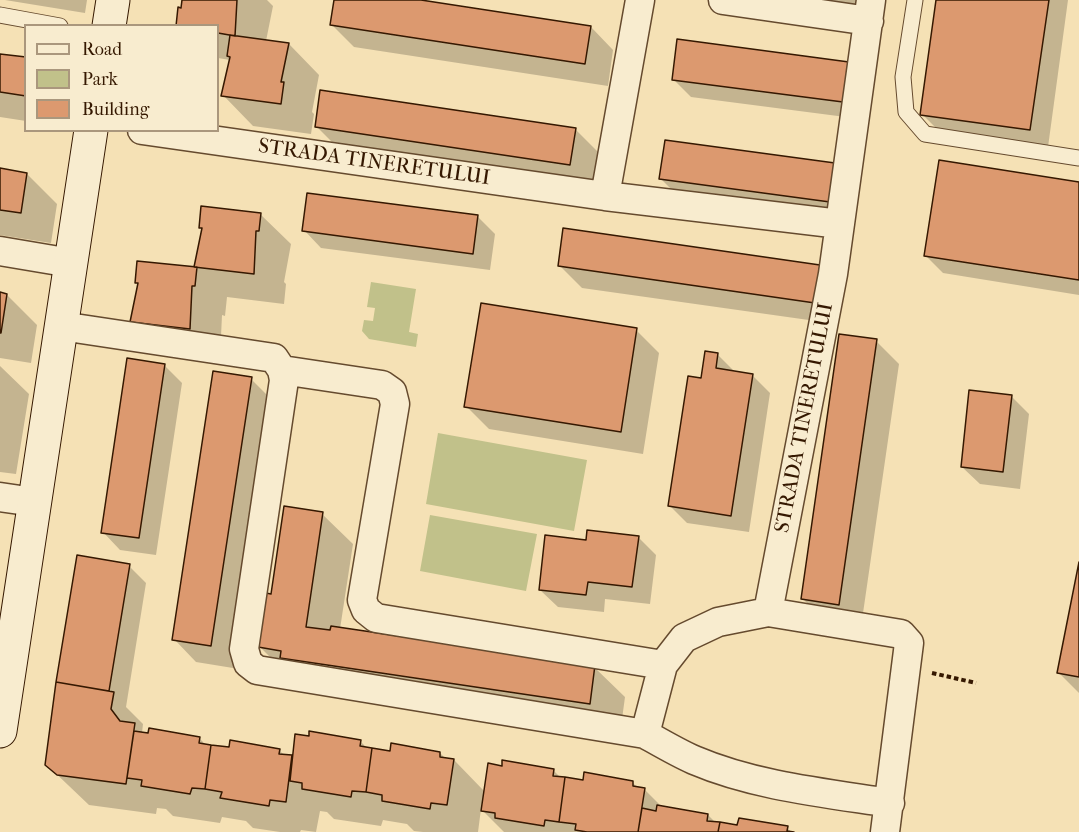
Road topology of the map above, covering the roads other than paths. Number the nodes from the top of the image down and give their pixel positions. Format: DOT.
graph roads {
  1 [pos="112,0"];
  2 [pos="640,0"];
  3 [pos="723,0"];
  4 [pos="915,0"];
  5 [pos="870,11"];
  6 [pos="0,15"];
  7 [pos="49,24"];
  8 [pos="109,24"];
  9 [pos="91,132"];
  10 [pos="156,132"];
  11 [pos="1079,158"];
  12 [pos="605,196"];
  13 [pos="840,224"];
  14 [pos="0,251"];
  15 [pos="71,263"];
  16 [pos="61,326"];
  17 [pos="282,370"];
  18 [pos="0,497"];
  19 [pos="34,502"];
  20 [pos="768,612"];
  21 [pos="663,665"];
  22 [pos="0,731"];
  23 [pos="645,734"];
  24 [pos="890,802"];
  25 [pos="885,832"];
  1 -- 8 [label="street"];
  2 -- 12 [label="street"];
  3 -- 5 [label="street, STRADA TINERETULUI"];
  4 -- 11 [label="lane"];
  5 -- 13 [label="street, STRADA TINERETULUI"];
  6 -- 7 [label="lane"];
  9 -- 15 [label="street"];
  10 -- 12 [label="street, STRADA TINERETULUI"];
  12 -- 13 [label="street, STRADA TINERETULUI"];
  13 -- 20 [label="street, STRADA TINERETULUI"];
  14 -- 15 [label="street"];
  15 -- 16 [label="street"];
  16 -- 17 [label="street"];
  16 -- 19 [label="street"];
  17 -- 21 [label="street"];
  17 -- 23 [label="street"];
  18 -- 19 [label="street"];
  19 -- 22 [label="street"];
  20 -- 21 [label="street"];
  20 -- 24 [label="street"];
  21 -- 23 [label="street"];
  23 -- 24 [label="street"];
  24 -- 25 [label="street"];
}
